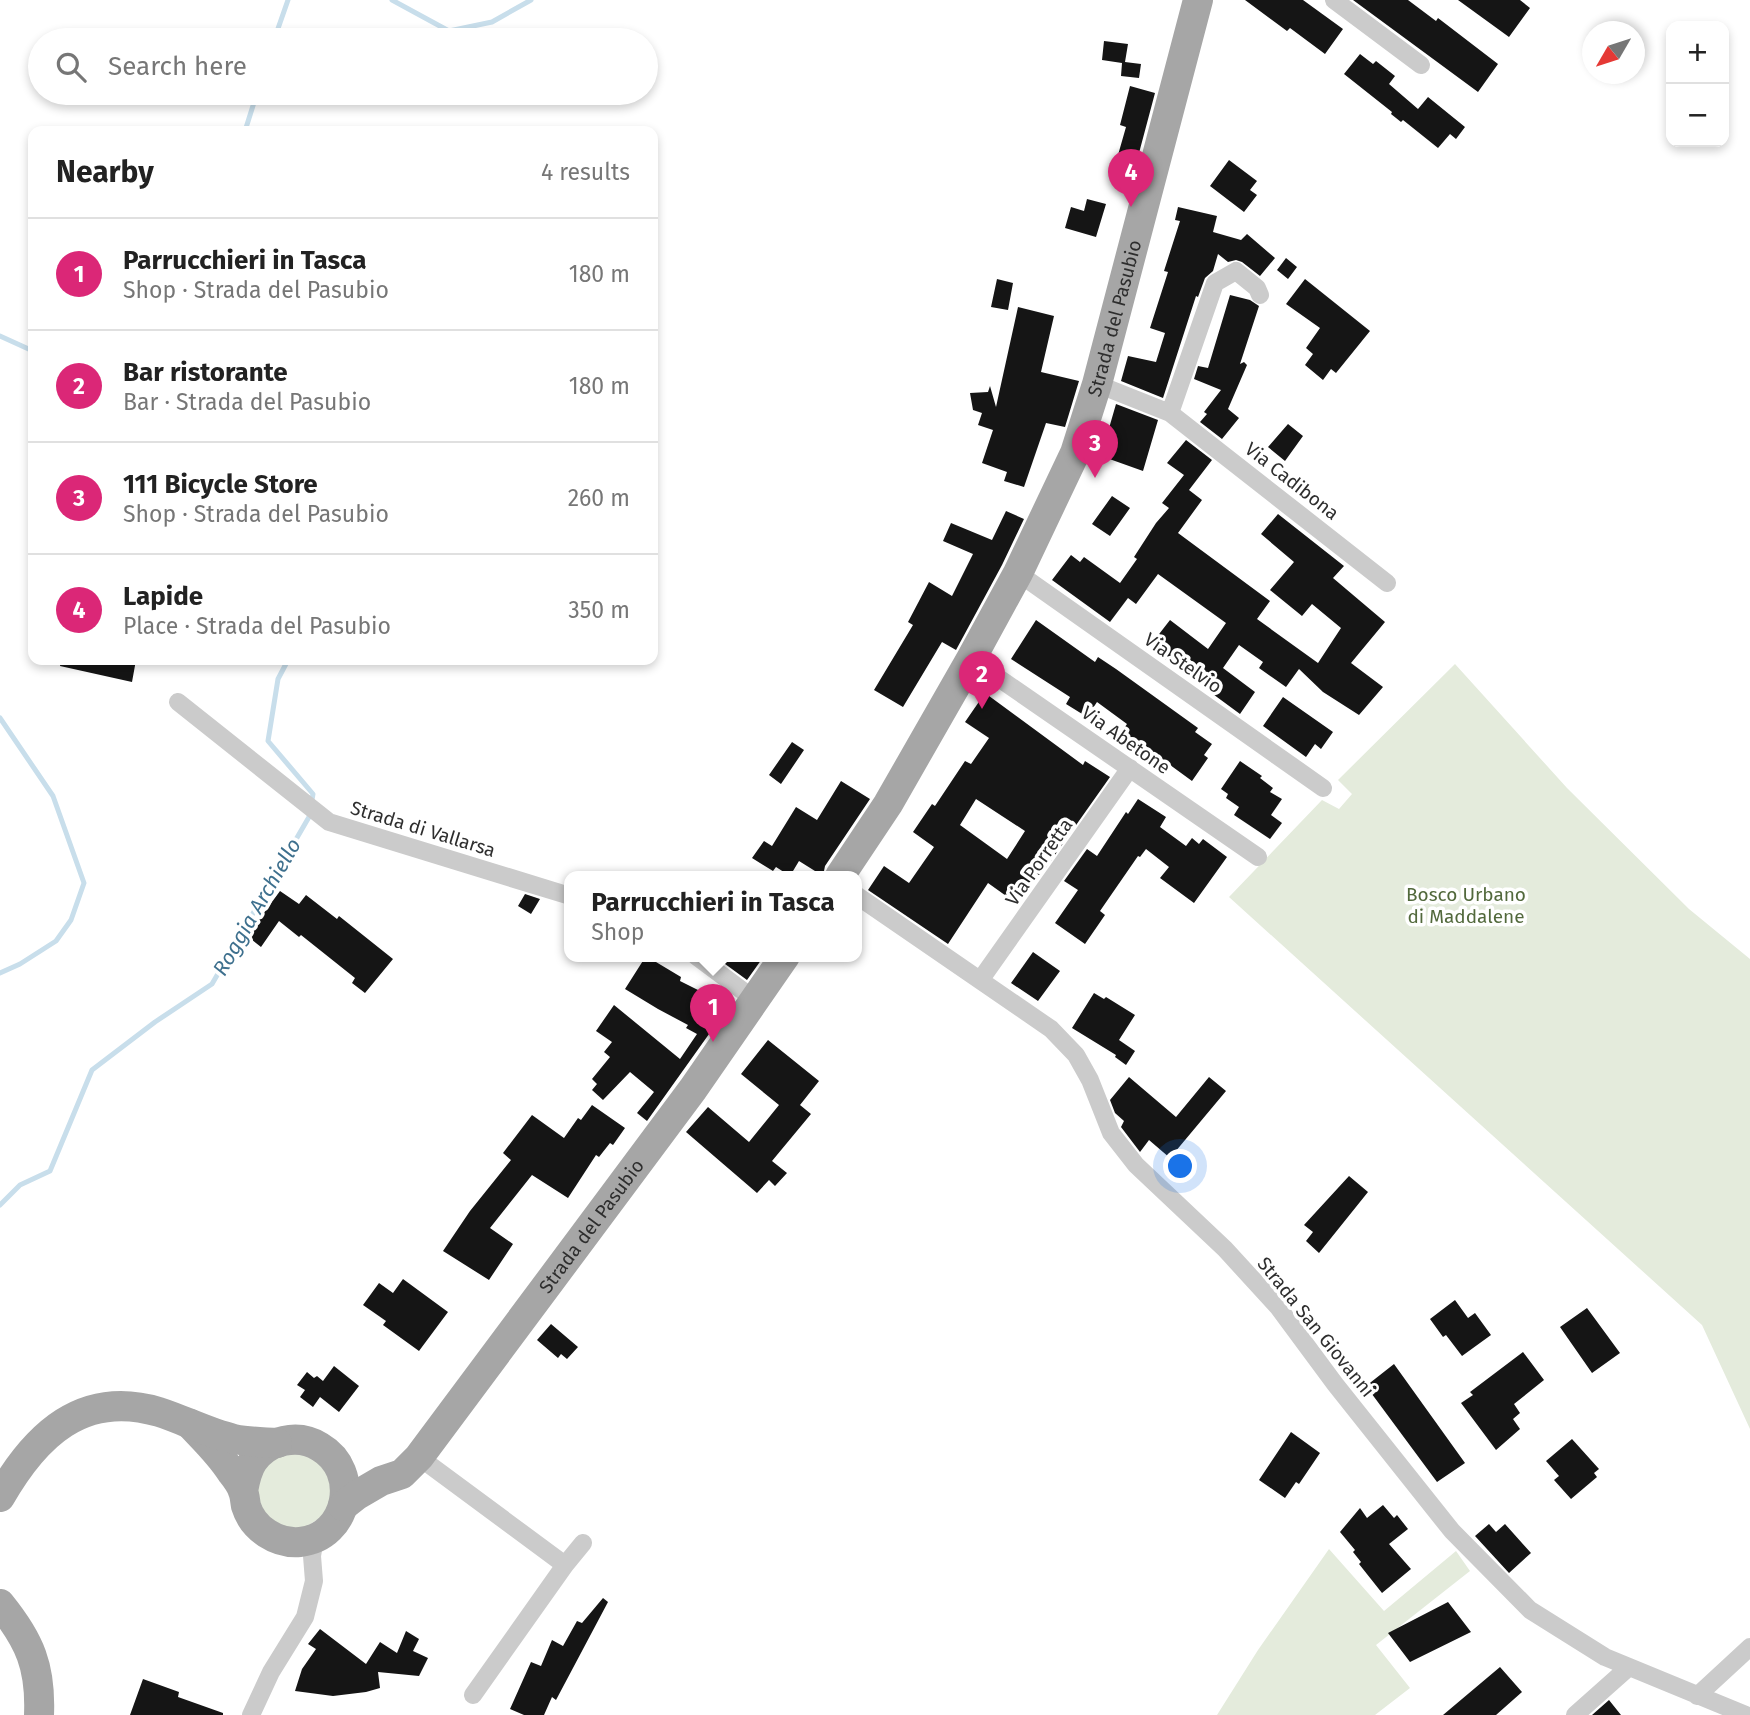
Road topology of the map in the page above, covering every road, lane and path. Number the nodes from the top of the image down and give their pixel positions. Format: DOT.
graph roads {
  1 [pos="1198,0"];
  2 [pos="1334,0"];
  3 [pos="1420,65"];
  4 [pos="1260,295"];
  5 [pos="1097,384"];
  6 [pos="1170,413"];
  7 [pos="1018,573"];
  8 [pos="1387,583"];
  9 [pos="971,659"];
  10 [pos="178,702"];
  11 [pos="1130,768"];
  12 [pos="1323,789"];
  13 [pos="1258,857"];
  14 [pos="843,871"];
  15 [pos="564,894"];
  16 [pos="862,899"];
  17 [pos="704,962"];
  18 [pos="781,962"];
  19 [pos="981,979"];
  20 [pos="755,1000"];
  21 [pos="120,1407"];
  22 [pos="190,1424"];
  23 [pos="276,1443"];
  24 [pos="419,1457"];
  25 [pos="339,1465"];
  26 [pos="0,1471"];
  27 [pos="381,1481"];
  28 [pos="243,1491"];
  29 [pos="0,1497"];
  30 [pos="344,1506"];
  31 [pos="315,1538"];
  32 [pos="286,1541"];
  33 [pos="583,1542"];
  34 [pos="565,1565"];
  35 [pos="314,1581"];
  36 [pos="0,1604"];
  37 [pos="1750,1647"];
  38 [pos="1629,1667"];
  39 [pos="472,1695"];
  40 [pos="1697,1696"];
  41 [pos="39,1715"];
  42 [pos="251,1715"];
  43 [pos="1575,1715"];
  44 [pos="1745,1715"];
  1 -- 5 [label="main road, Strada del Pasubio"];
  2 -- 3 [label="street"];
  4 -- 6 [label="street"];
  5 -- 6 [label="street, Via Cadibona"];
  5 -- 7 [label="main road, Strada del Pasubio"];
  6 -- 8 [label="street, Via Cadibona"];
  7 -- 9 [label="main road, Strada del Pasubio"];
  7 -- 12 [label="street, Via Stelvio"];
  9 -- 11 [label="street, Via Abetone"];
  9 -- 14 [label="main road, Strada del Pasubio"];
  10 -- 15 [label="street, Strada di Vallarsa"];
  11 -- 13 [label="street, Via Abetone"];
  11 -- 19 [label="street, Via Porretta"];
  16 -- 19 [label="street, Strada San Giovanni"];
  17 -- 20 [label="street"];
  18 -- 20 [label="main road, Strada del Pasubio"];
  19 -- 38 [label="street, Strada San Giovanni"];
  20 -- 24 [label="main road, Strada del Pasubio"];
  21 -- 22 [label="main road"];
  21 -- 26 [label="main road"];
  21 -- 29 [label="main road"];
  22 -- 23 [label="main road"];
  22 -- 28 [label="main road"];
  23 -- 25 [label="main road"];
  23 -- 28 [label="main road"];
  24 -- 27 [label="main road, Strada del Pasubio"];
  24 -- 34 [label="street"];
  25 -- 27 [label="main road"];
  25 -- 30 [label="main road"];
  27 -- 30 [label="main road, Strada del Pasubio"];
  28 -- 32 [label="main road"];
  30 -- 31 [label="main road, Strada del Pasubio"];
  31 -- 32 [label="main road"];
  31 -- 35 [label="street"];
  32 -- 35 [label="street"];
  33 -- 34 [label="street"];
  34 -- 39 [label="street"];
  35 -- 42 [label="street"];
  36 -- 41 [label="main road"];
  37 -- 40 [label="street"];
  38 -- 40 [label="street, Strada San Giovanni"];
  38 -- 43 [label="street"];
  40 -- 44 [label="street, Strada San Giovanni"];
}
